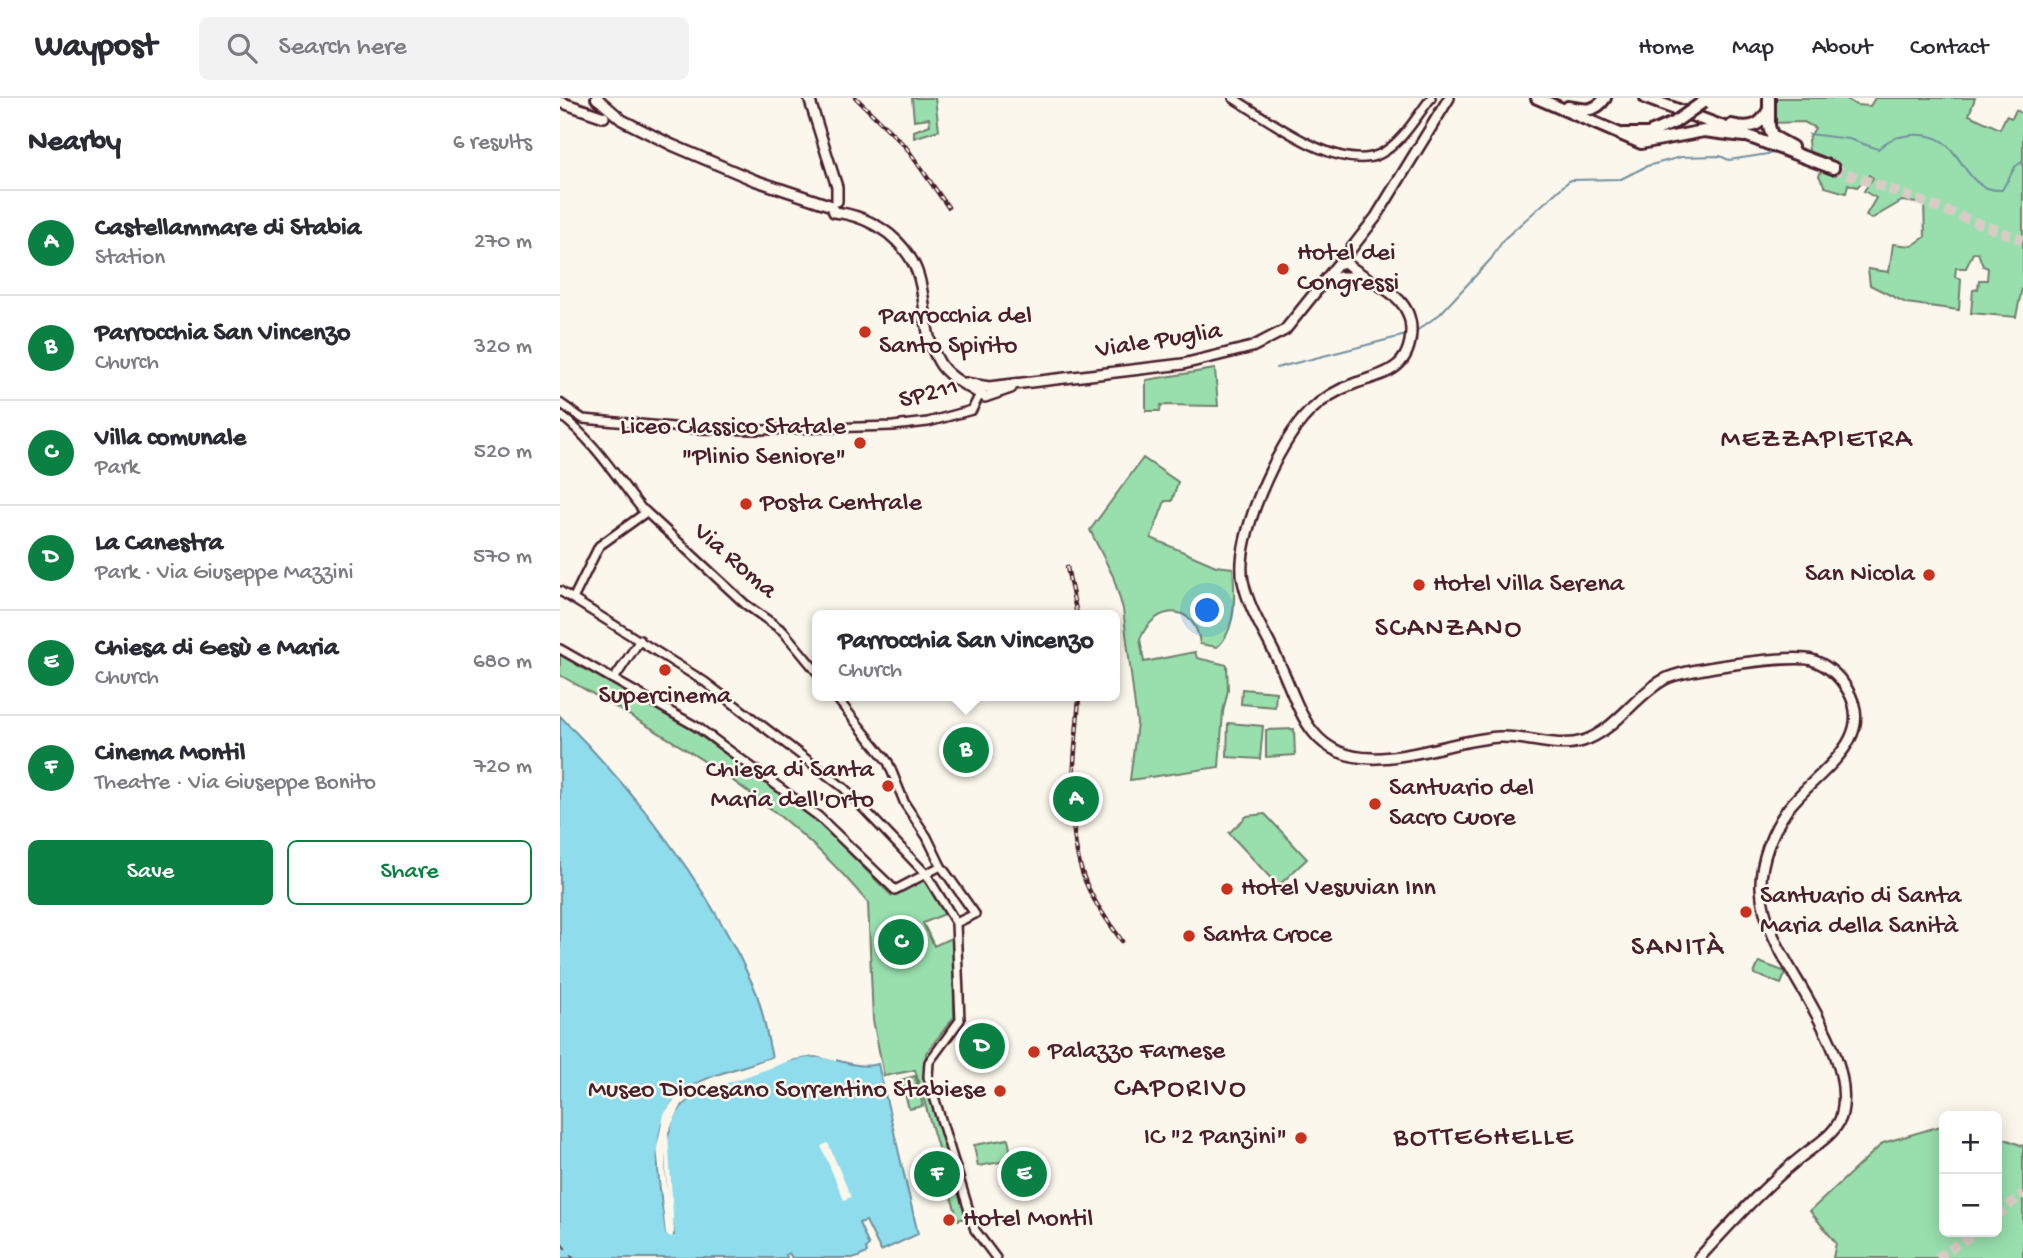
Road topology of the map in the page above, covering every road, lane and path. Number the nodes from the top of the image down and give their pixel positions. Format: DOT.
graph roads {
  1 [pos="809,98"];
  2 [pos="1233,98"];
  3 [pos="1431,98"];
  4 [pos="1449,98"];
  5 [pos="1537,98"];
  6 [pos="1605,98"];
  7 [pos="1646,98"];
  8 [pos="1706,100"];
  9 [pos="560,102"];
  10 [pos="1549,103"];
  11 [pos="1769,103"];
  12 [pos="603,109"];
  13 [pos="1692,117"];
  14 [pos="1587,120"];
  15 [pos="1744,136"];
  16 [pos="1818,163"];
  17 [pos="1833,168"];
  18 [pos="838,206"];
  19 [pos="1343,269"];
  20 [pos="984,391"];
  21 [pos="563,405"];
  22 [pos="561,416"];
  23 [pos="583,419"];
  24 [pos="576,428"];
  25 [pos="643,510"];
  26 [pos="560,591"];
  27 [pos="574,597"];
  28 [pos="640,639"];
  29 [pos="560,649"];
  30 [pos="812,666"];
  31 [pos="614,680"];
  32 [pos="839,701"];
  33 [pos="941,866"];
  34 [pos="926,874"];
  35 [pos="956,923"];
  36 [pos="996,1258"];
  37 [pos="1699,1258"];
  1 -- 18 [label="main road"];
  2 -- 3 [label="street"];
  4 -- 19 [label="main road, Viale Puglia"];
  5 -- 10 [label="highway"];
  6 -- 10 [label="highway"];
  7 -- 13 [label="highway"];
  8 -- 14 [label="highway, bridge"];
  9 -- 12 [label="main road"];
  10 -- 14 [label="highway"];
  11 -- 13 [label="highway"];
  11 -- 16 [label="highway"];
  12 -- 18 [label="main road"];
  13 -- 15 [label="highway"];
  14 -- 15 [label="highway"];
  15 -- 16 [label="highway"];
  16 -- 17 [label="highway"];
  18 -- 20 [label="main road"];
  19 -- 20 [label="main road, Viale Puglia"];
  19 -- 37 [label="main road"];
  20 -- 23 [label="street, SP211 / SP211"];
  21 -- 22 [label="street"];
  21 -- 23 [label="street"];
  22 -- 24 [label="street, Via Roma"];
  23 -- 24 [label="street"];
  24 -- 25 [label="street, Via Roma"];
  25 -- 27 [label="street"];
  25 -- 30 [label="street, Via Roma"];
  26 -- 27 [label="street"];
  27 -- 28 [label="street"];
  28 -- 31 [label="street"];
  28 -- 34 [label="street"];
  29 -- 31 [label="street"];
  31 -- 34 [label="street"];
  32 -- 33 [label="street"];
  33 -- 34 [label="street"];
  33 -- 35 [label="street"];
  34 -- 35 [label="street"];
  35 -- 36 [label="street"];
}
